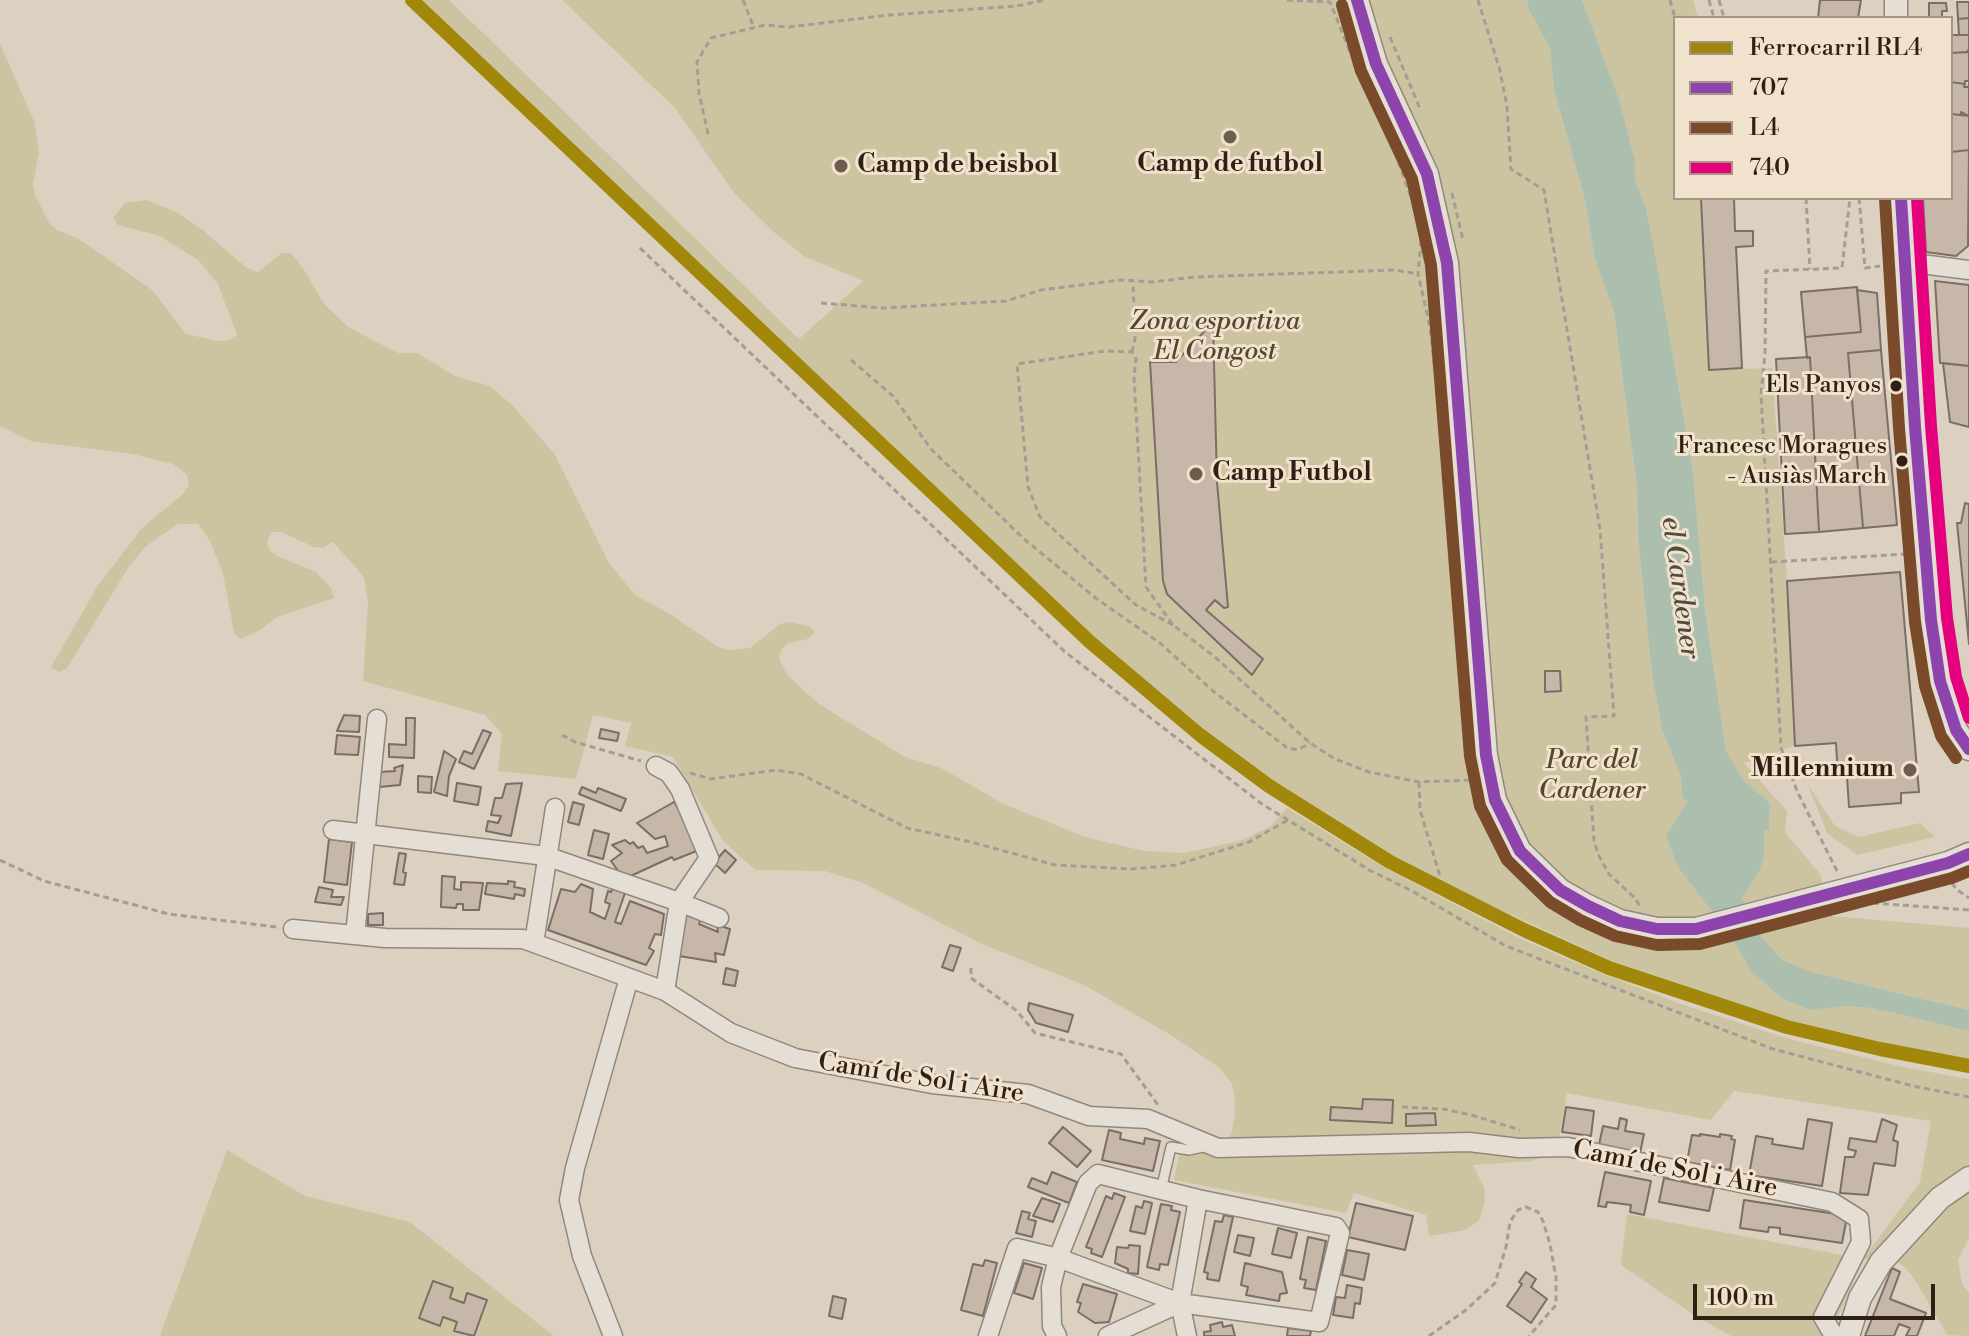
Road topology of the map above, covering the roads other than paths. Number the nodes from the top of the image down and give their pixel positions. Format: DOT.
graph roads {
  1 [pos="1357,0"];
  2 [pos="1901,200"];
  3 [pos="1905,262"];
  4 [pos="1969,270"];
  5 [pos="377,719"];
  6 [pos="1965,741"];
  7 [pos="663,770"];
  8 [pos="555,808"];
  9 [pos="333,830"];
  10 [pos="366,834"];
  11 [pos="546,856"];
  12 [pos="1953,867"];
  13 [pos="679,902"];
  14 [pos="719,918"];
  15 [pos="293,929"];
  16 [pos="355,935"];
  17 [pos="534,943"];
  18 [pos="629,978"];
  19 [pos="665,991"];
  20 [pos="1213,1145"];
  21 [pos="1969,1178"];
  22 [pos="1161,1190"];
  23 [pos="1198,1199"];
  24 [pos="1058,1258"];
  25 [pos="1180,1303"];
  26 [pos="613,1336"];
  27 [pos="988,1336"];
  28 [pos="1057,1336"];
  29 [pos="1108,1336"];
  30 [pos="1187,1336"];
  31 [pos="1834,1336"];
  32 [pos="1848,1336"];
  1 -- 12 [label="street"];
  2 -- 3 [label="street"];
  3 -- 4 [label="street"];
  3 -- 6 [label="street"];
  5 -- 10 [label="street"];
  7 -- 13 [label="street"];
  8 -- 11 [label="street"];
  9 -- 10 [label="street"];
  10 -- 11 [label="street"];
  10 -- 16 [label="street"];
  11 -- 13 [label="street"];
  11 -- 17 [label="street"];
  13 -- 14 [label="street"];
  13 -- 19 [label="street"];
  15 -- 16 [label="street, Camí de Sol i Aire"];
  16 -- 17 [label="street, Camí de Sol i Aire"];
  17 -- 18 [label="street, Camí de Sol i Aire"];
  18 -- 19 [label="street, Camí de Sol i Aire"];
  18 -- 26 [label="street"];
  19 -- 20 [label="street, Camí de Sol i Aire"];
  20 -- 22 [label="lane"];
  20 -- 31 [label="street, Camí de Sol i Aire"];
  21 -- 32 [label="street"];
  22 -- 23 [label="street"];
  22 -- 24 [label="street"];
  23 -- 25 [label="street"];
  23 -- 25 [label="street"];
  24 -- 25 [label="street"];
  24 -- 27 [label="street"];
  24 -- 28 [label="street"];
  25 -- 29 [label="street"];
  25 -- 30 [label="street"];
}
